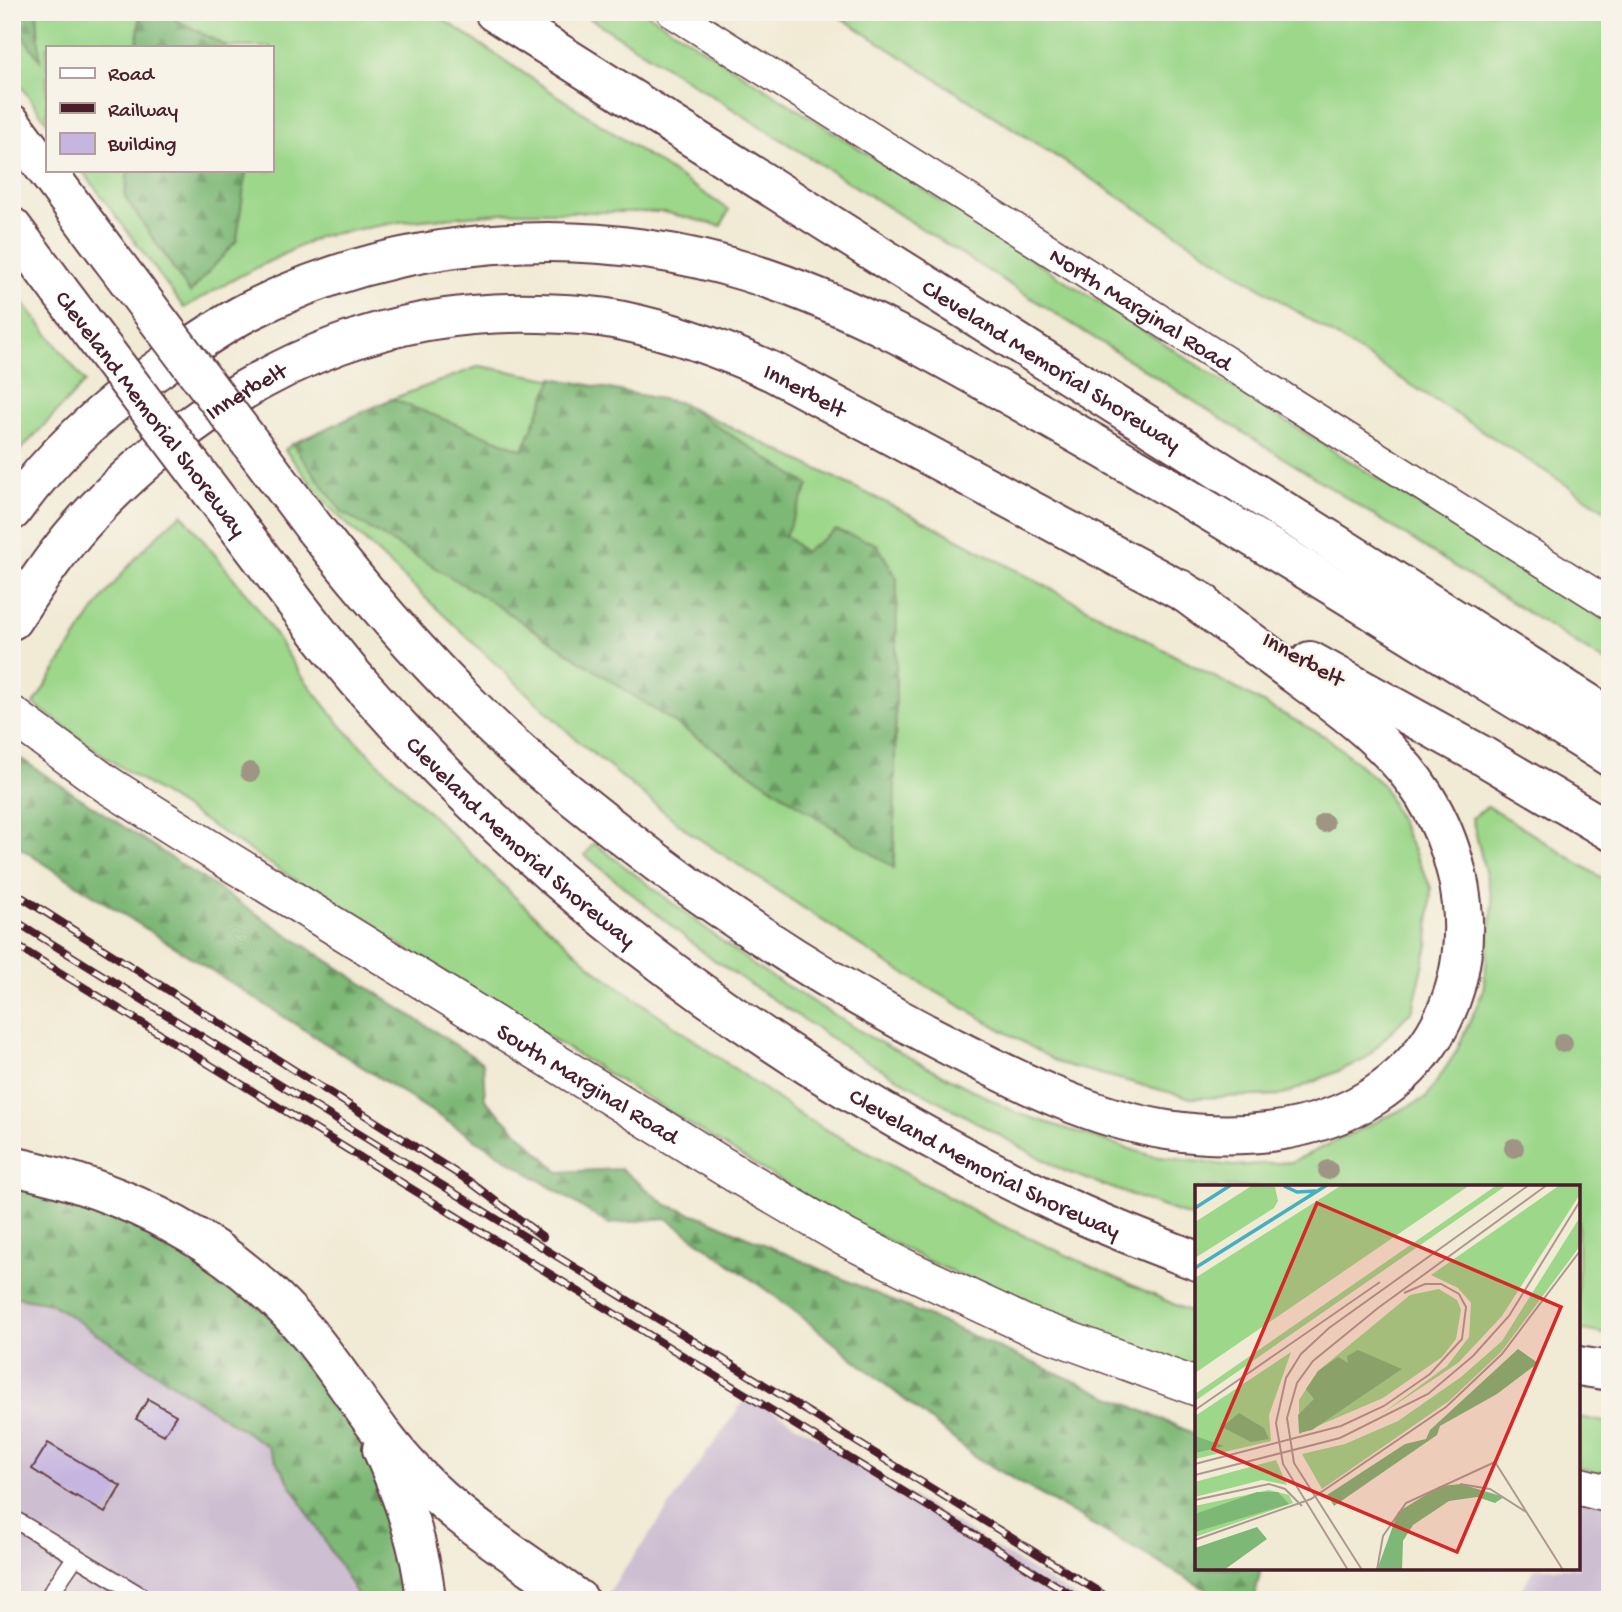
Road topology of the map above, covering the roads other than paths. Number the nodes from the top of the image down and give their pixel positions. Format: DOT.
graph roads {
  1 [pos="494,12"];
  2 [pos="672,12"];
  3 [pos="12,124"];
  4 [pos="46,170"];
  5 [pos="48,172"];
  6 [pos="12,227"];
  7 [pos="12,512"];
  8 [pos="1180,590"];
  9 [pos="1610,604"];
  10 [pos="12,620"];
  11 [pos="12,715"];
  12 [pos="1610,717"];
  13 [pos="1610,757"];
  14 [pos="1610,831"];
  15 [pos="12,1166"];
  16 [pos="1195,1260"];
  17 [pos="1580,1366"];
  18 [pos="1610,1371"];
  19 [pos="1195,1386"];
  20 [pos="368,1418"];
  21 [pos="1580,1486"];
  22 [pos="1610,1494"];
  23 [pos="12,1518"];
  24 [pos="76,1556"];
  25 [pos="46,1600"];
  26 [pos="148,1600"];
  27 [pos="426,1600"];
  28 [pos="579,1600"];
  1 -- 12 [label="highway, Cleveland Memorial Shoreway"];
  2 -- 9 [label="street, North Marginal Road"];
  3 -- 4 [label="highway, bridge"];
  5 -- 8 [label="highway, bridge"];
  6 -- 16 [label="highway, Cleveland Memorial Shoreway, bridge"];
  7 -- 13 [label="highway"];
  8 -- 10 [label="highway, Innerbelt"];
  8 -- 14 [label="highway, Innerbelt"];
  11 -- 19 [label="street, South Marginal Road"];
  15 -- 20 [label="highway"];
  17 -- 18 [label="highway"];
  20 -- 27 [label="highway"];
  20 -- 28 [label="highway"];
  21 -- 22 [label="street"];
  23 -- 24 [label="lane"];
  24 -- 25 [label="lane"];
  24 -- 26 [label="lane"];
}
